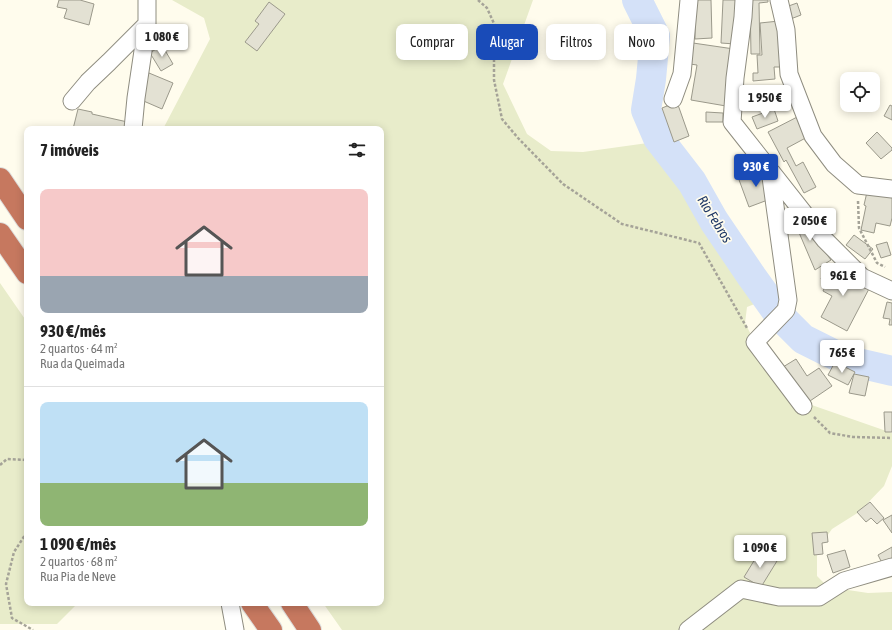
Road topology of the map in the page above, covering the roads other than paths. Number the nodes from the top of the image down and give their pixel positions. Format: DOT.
graph roads {
  1 [pos="147,0"];
  2 [pos="689,0"];
  3 [pos="744,0"];
  4 [pos="779,0"];
  5 [pos="147,24"];
  6 [pos="673,99"];
  7 [pos="72,101"];
  8 [pos="133,126"];
  9 [pos="770,170"];
  10 [pos="0,179"];
  11 [pos="892,189"];
  12 [pos="24,215"];
  13 [pos="0,234"];
  14 [pos="24,269"];
  15 [pos="892,291"];
  16 [pos="803,406"];
  17 [pos="892,567"];
  18 [pos="231,606"];
  19 [pos="254,606"];
  20 [pos="294,606"];
  21 [pos="235,630"];
  22 [pos="270,630"];
  23 [pos="310,630"];
  24 [pos="688,630"];
  1 -- 5 [label="street"];
  2 -- 6 [label="street"];
  3 -- 9 [label="street"];
  4 -- 11 [label="street"];
  5 -- 7 [label="street"];
  5 -- 8 [label="street"];
  9 -- 15 [label="street"];
  9 -- 16 [label="street"];
  10 -- 12 [label="highway"];
  13 -- 14 [label="highway"];
  17 -- 24 [label="street"];
  18 -- 21 [label="street"];
  19 -- 22 [label="highway"];
  20 -- 23 [label="highway"];
}
